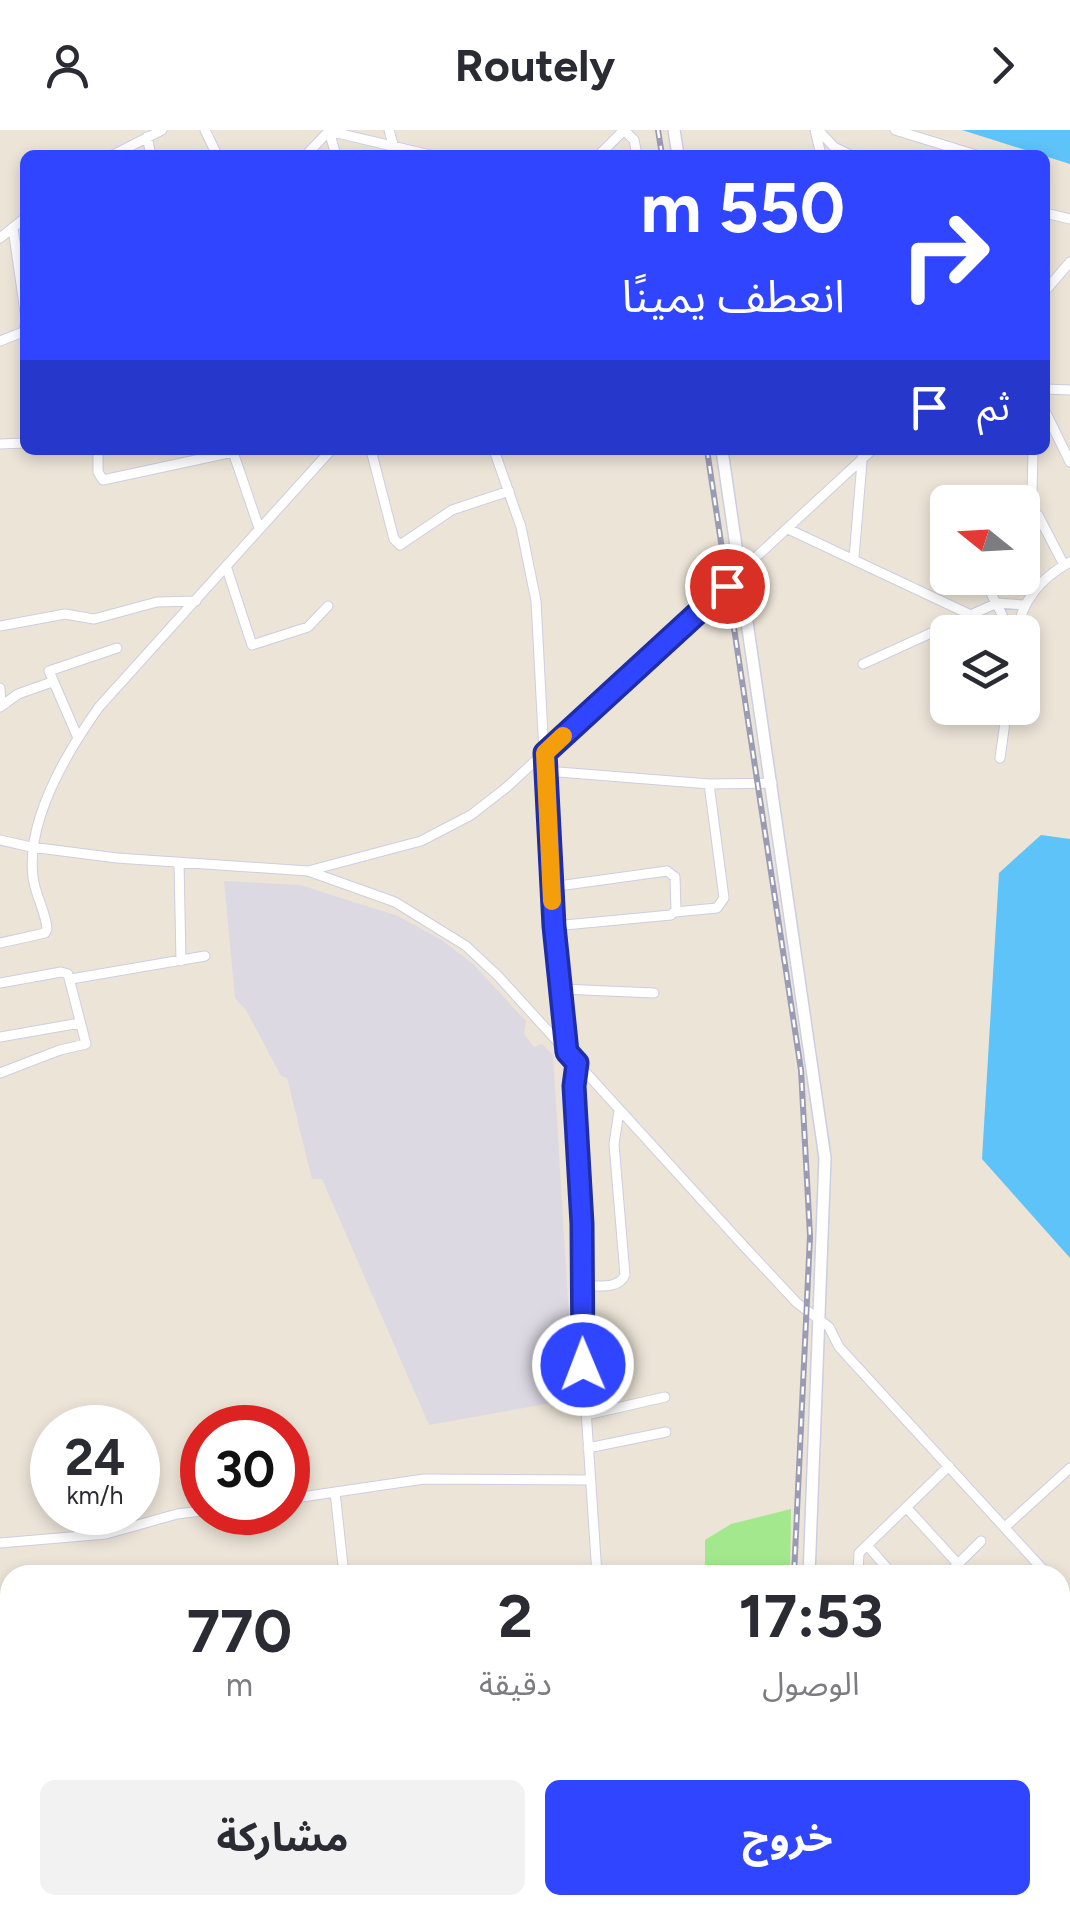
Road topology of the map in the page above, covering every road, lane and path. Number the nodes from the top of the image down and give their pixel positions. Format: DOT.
graph roads {
  1 [pos="126,130"];
  2 [pos="162,130"];
  3 [pos="328,130"];
  4 [pos="389,130"];
  5 [pos="816,130"];
  6 [pos="895,130"];
  7 [pos="142,140"];
  8 [pos="123,150"];
  9 [pos="148,150"];
  10 [pos="310,150"];
  11 [pos="395,150"];
  12 [pos="604,150"];
  13 [pos="636,150"];
  14 [pos="840,150"];
  15 [pos="960,150"];
  16 [pos="20,222"];
  17 [pos="13,228"];
  18 [pos="0,238"];
  19 [pos="1070,262"];
  20 [pos="20,277"];
  21 [pos="1050,285"];
  22 [pos="1050,421"];
  23 [pos="98,455"];
  24 [pos="215,455"];
  25 [pos="234,455"];
  26 [pos="326,455"];
  27 [pos="373,455"];
  28 [pos="496,455"];
  29 [pos="723,455"];
  30 [pos="862,455"];
  31 [pos="1033,455"];
  32 [pos="1070,462"];
  33 [pos="1032,485"];
  34 [pos="509,492"];
  35 [pos="1040,517"];
  36 [pos="260,528"];
  37 [pos="788,529"];
  38 [pos="854,558"];
  39 [pos="1067,564"];
  40 [pos="226,566"];
  41 [pos="742,573"];
  42 [pos="992,595"];
  43 [pos="196,601"];
  44 [pos="996,603"];
  45 [pos="1024,605"];
  46 [pos="328,606"];
  47 [pos="0,613"];
  48 [pos="971,615"];
  49 [pos="1003,615"];
  50 [pos="1020,615"];
  51 [pos="0,627"];
  52 [pos="930,634"];
  53 [pos="118,648"];
  54 [pos="863,664"];
  55 [pos="52,682"];
  56 [pos="0,688"];
  57 [pos="1,706"];
  58 [pos="1005,725"];
  59 [pos="78,738"];
  60 [pos="545,753"];
  61 [pos="1000,758"];
  62 [pos="546,771"];
  63 [pos="772,783"];
  64 [pos="709,784"];
  65 [pos="0,840"];
  66 [pos="32,848"];
  67 [pos="179,862"];
  68 [pos="308,870"];
  69 [pos="552,887"];
  70 [pos="675,912"];
  71 [pos="554,926"];
  72 [pos="0,943"];
  73 [pos="206,956"];
  74 [pos="181,961"];
  75 [pos="71,979"];
  76 [pos="0,983"];
  77 [pos="562,989"];
  78 [pos="654,993"];
  79 [pos="80,1023"];
  80 [pos="0,1037"];
  81 [pos="567,1052"];
  82 [pos="577,1063"];
  83 [pos="0,1073"];
  84 [pos="619,1112"];
  85 [pos="584,1286"];
  86 [pos="821,1322"];
  87 [pos="665,1398"];
  88 [pos="586,1415"];
  89 [pos="666,1432"];
  90 [pos="588,1448"];
  91 [pos="949,1466"];
  92 [pos="1070,1468"];
  93 [pos="590,1480"];
  94 [pos="335,1492"];
  95 [pos="310,1496"];
  96 [pos="906,1508"];
  97 [pos="180,1514"];
  98 [pos="1005,1528"];
  99 [pos="981,1540"];
  100 [pos="0,1543"];
  101 [pos="867,1545"];
  102 [pos="958,1564"];
  103 [pos="343,1565"];
  104 [pos="595,1565"];
  105 [pos="809,1565"];
  106 [pos="858,1565"];
  107 [pos="884,1565"];
  108 [pos="1039,1565"];
  1 -- 7 [label="street"];
  2 -- 7 [label="street"];
  3 -- 10 [label="street"];
  3 -- 11 [label="street"];
  4 -- 11 [label="street"];
  5 -- 14 [label="street"];
  6 -- 15 [label="street"];
  7 -- 8 [label="street"];
  7 -- 9 [label="street"];
  12 -- 13 [label="street"];
  16 -- 17 [label="street"];
  17 -- 18 [label="street"];
  17 -- 20 [label="street"];
  19 -- 21 [label="street"];
  22 -- 32 [label="street"];
  23 -- 24 [label="street"];
  25 -- 36 [label="street"];
  26 -- 36 [label="street"];
  27 -- 34 [label="street"];
  28 -- 34 [label="street"];
  29 -- 41 [label="street"];
  30 -- 37 [label="street"];
  30 -- 38 [label="street"];
  31 -- 33 [label="street"];
  34 -- 60 [label="street"];
  35 -- 39 [label="street"];
  36 -- 40 [label="street"];
  37 -- 38 [label="street"];
  37 -- 41 [label="street"];
  38 -- 48 [label="street"];
  39 -- 45 [label="street"];
  40 -- 43 [label="street"];
  40 -- 46 [label="street"];
  41 -- 60 [label="street"];
  41 -- 63 [label="street"];
  42 -- 44 [label="street"];
  43 -- 51 [label="street"];
  43 -- 59 [label="street"];
  44 -- 45 [label="street"];
  44 -- 48 [label="street"];
  44 -- 49 [label="street"];
  45 -- 50 [label="street"];
  47 -- 51 [label="street"];
  52 -- 54 [label="street"];
  53 -- 55 [label="street"];
  55 -- 57 [label="street"];
  55 -- 59 [label="street"];
  56 -- 57 [label="street"];
  58 -- 61 [label="street"];
  59 -- 66 [label="street"];
  60 -- 62 [label="street"];
  60 -- 68 [label="street"];
  62 -- 64 [label="street"];
  62 -- 69 [label="street"];
  63 -- 64 [label="street"];
  63 -- 86 [label="street"];
  64 -- 70 [label="street"];
  65 -- 66 [label="street"];
  66 -- 67 [label="street"];
  66 -- 72 [label="street"];
  67 -- 68 [label="street"];
  67 -- 74 [label="street"];
  68 -- 81 [label="street"];
  69 -- 70 [label="street"];
  69 -- 71 [label="street"];
  70 -- 71 [label="street"];
  71 -- 77 [label="street"];
  73 -- 74 [label="street"];
  74 -- 75 [label="street"];
  75 -- 76 [label="street"];
  75 -- 79 [label="street"];
  77 -- 78 [label="street"];
  77 -- 81 [label="street"];
  79 -- 80 [label="street"];
  79 -- 83 [label="street"];
  81 -- 82 [label="street"];
  82 -- 84 [label="street"];
  82 -- 85 [label="street"];
  84 -- 85 [label="street"];
  84 -- 86 [label="street"];
  85 -- 88 [label="street"];
  86 -- 91 [label="street"];
  86 -- 105 [label="street"];
  87 -- 88 [label="street"];
  88 -- 90 [label="street"];
  89 -- 90 [label="street"];
  90 -- 93 [label="street"];
  91 -- 96 [label="street"];
  91 -- 98 [label="street"];
  92 -- 98 [label="street"];
  93 -- 94 [label="street"];
  93 -- 104 [label="street"];
  94 -- 95 [label="street"];
  94 -- 103 [label="street"];
  96 -- 101 [label="street"];
  96 -- 102 [label="street"];
  97 -- 100 [label="street"];
  98 -- 108 [label="street"];
  99 -- 102 [label="street"];
  101 -- 106 [label="street"];
  101 -- 107 [label="street"];
}
